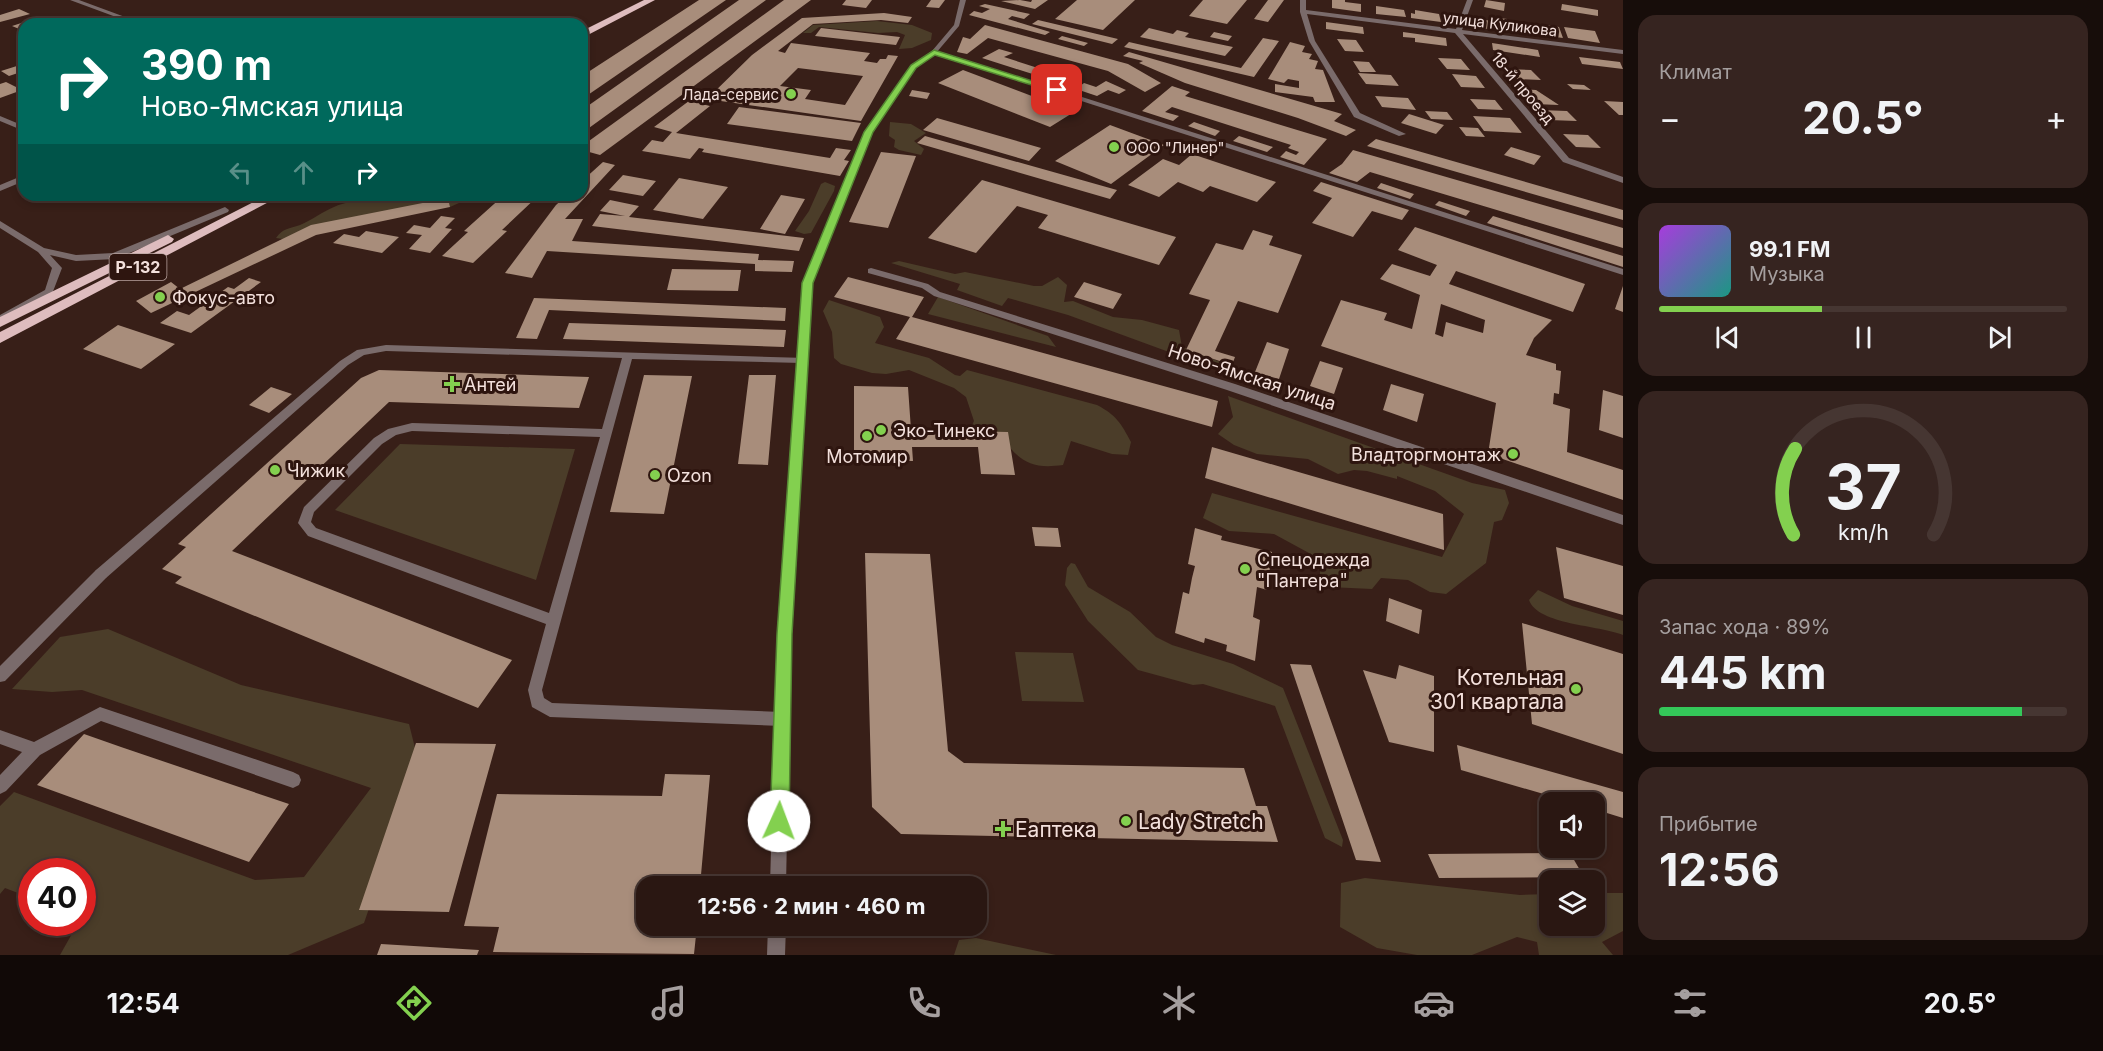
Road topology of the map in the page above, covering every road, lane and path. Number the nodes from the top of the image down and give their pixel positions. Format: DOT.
graph roads {
  1 [pos="73,0"];
  2 [pos="634,0"];
  3 [pos="651,0"];
  4 [pos="963,0"];
  5 [pos="1303,0"];
  6 [pos="1470,0"];
  7 [pos="1303,12"];
  8 [pos="124,18"];
  9 [pos="588,23"];
  10 [pos="588,32"];
  11 [pos="1458,32"];
  12 [pos="934,52"];
  13 [pos="1623,52"];
  14 [pos="0,118"];
  15 [pos="18,126"];
  16 [pos="1402,134"];
  17 [pos="18,180"];
  18 [pos="1623,180"];
  19 [pos="0,188"];
  20 [pos="242,201"];
  21 [pos="264,201"];
  22 [pos="225,210"];
  23 [pos="0,225"];
  24 [pos="41,250"];
  25 [pos="871,271"];
  26 [pos="1623,272"];
  27 [pos="0,319"];
  28 [pos="0,323"];
  29 [pos="0,338"];
  30 [pos="628,355"];
  31 [pos="802,360"];
  32 [pos="606,433"];
  33 [pos="1623,520"];
  34 [pos="554,621"];
  35 [pos="0,676"];
  36 [pos="782,719"];
  37 [pos="0,736"];
  38 [pos="36,750"];
  39 [pos="293,780"];
  40 [pos="0,786"];
  41 [pos="778,876"];
  42 [pos="777,936"];
  43 [pos="776,955"];
  1 -- 8 [label="street"];
  2 -- 9 [label="highway"];
  3 -- 10 [label="highway"];
  4 -- 12 [label="street"];
  5 -- 7 [label="street"];
  6 -- 11 [label="street"];
  7 -- 11 [label="street, улица Куликова"];
  7 -- 16 [label="street"];
  11 -- 13 [label="street, улица Куликова"];
  11 -- 18 [label="street, 18-й проезд"];
  12 -- 26 [label="street"];
  12 -- 31 [label="street"];
  14 -- 15 [label="street"];
  17 -- 19 [label="street"];
  20 -- 22 [label="highway, Р-132"];
  21 -- 29 [label="highway, Р-132"];
  22 -- 24 [label="street"];
  22 -- 28 [label="highway, Р-132"];
  23 -- 24 [label="street"];
  24 -- 27 [label="street"];
  25 -- 33 [label="street, Ново-Ямская улица"];
  30 -- 31 [label="street"];
  30 -- 32 [label="street"];
  30 -- 35 [label="street"];
  31 -- 36 [label="street"];
  32 -- 34 [label="street"];
  32 -- 34 [label="street"];
  34 -- 36 [label="street"];
  36 -- 41 [label="street"];
  37 -- 38 [label="street"];
  38 -- 39 [label="street"];
  38 -- 40 [label="street"];
  42 -- 43 [label="street"];
}
